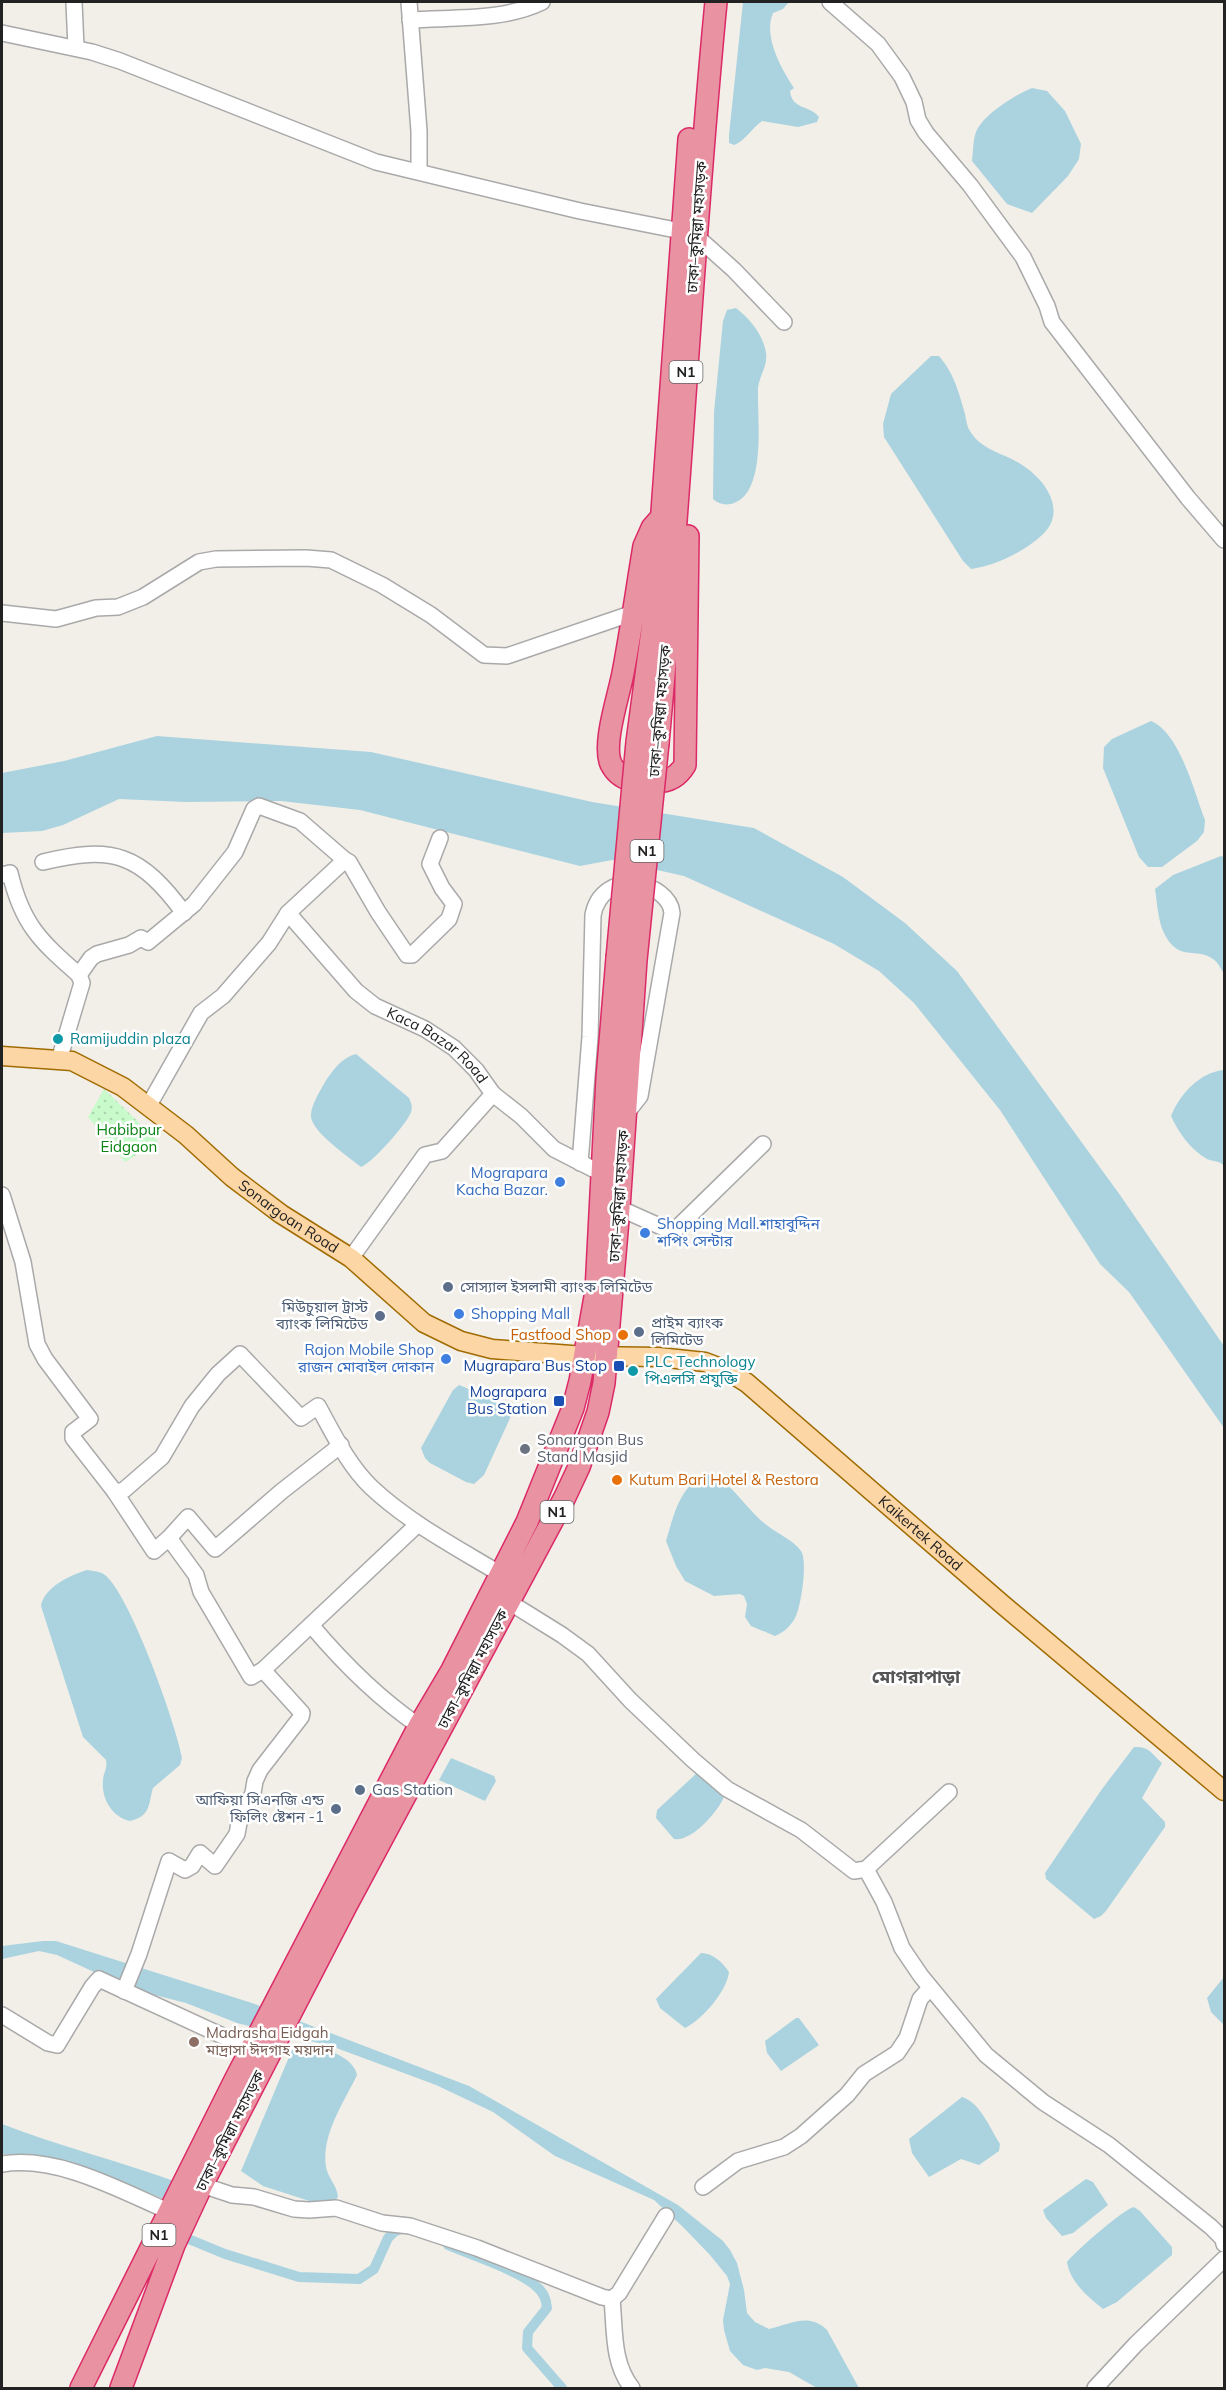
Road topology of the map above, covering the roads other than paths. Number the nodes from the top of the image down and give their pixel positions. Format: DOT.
graph roads {
  1 [pos="74,2"];
  2 [pos="409,2"];
  3 [pos="542,2"];
  4 [pos="702,2"];
  5 [pos="716,2"];
  6 [pos="830,2"];
  7 [pos="410,20"];
  8 [pos="2,33"];
  9 [pos="76,48"];
  10 [pos="419,171"];
  11 [pos="688,233"];
  12 [pos="784,322"];
  13 [pos="677,501"];
  14 [pos="661,518"];
  15 [pos="1224,540"];
  16 [pos="2,613"];
  17 [pos="633,613"];
  18 [pos="647,742"];
  19 [pos="441,838"];
  20 [pos="345,860"];
  21 [pos="43,862"];
  22 [pos="2,875"];
  23 [pos="184,913"];
  24 [pos="288,913"];
  25 [pos="627,959"];
  26 [pos="79,975"];
  27 [pos="610,1045"];
  28 [pos="2,1056"];
  29 [pos="59,1060"];
  30 [pos="494,1094"];
  31 [pos="149,1105"];
  32 [pos="625,1114"];
  33 [pos="763,1144"];
  34 [pos="586,1166"];
  35 [pos="2,1195"];
  36 [pos="619,1208"];
  37 [pos="351,1258"];
  38 [pos="580,1355"];
  39 [pos="607,1356"];
  40 [pos="340,1445"];
  41 [pos="115,1492"];
  42 [pos="418,1524"];
  43 [pos="169,1538"];
  44 [pos="492,1569"];
  45 [pos="509,1602"];
  46 [pos="311,1625"];
  47 [pos="263,1670"];
  48 [pos="430,1708"];
  49 [pos="419,1726"];
  50 [pos="1224,1791"];
  51 [pos="949,1792"];
  52 [pos="866,1869"];
  53 [pos="930,1988"];
  54 [pos="124,1991"];
  55 [pos="286,2002"];
  56 [pos="2,2015"];
  57 [pos="260,2045"];
  58 [pos="2,2164"];
  59 [pos="202,2185"];
  60 [pos="703,2187"];
  61 [pos="170,2212"];
  62 [pos="666,2216"];
  63 [pos="1224,2244"];
  64 [pos="1224,2259"];
  65 [pos="612,2300"];
  66 [pos="81,2388"];
  67 [pos="121,2388"];
  68 [pos="632,2388"];
  69 [pos="1095,2388"];
  1 -- 9 [label="street"];
  2 -- 7 [label="street"];
  3 -- 7 [label="street"];
  4 -- 11 [label="highway, ঢাকা–কুমিল্লা মহাসড়ক / N1"];
  5 -- 11 [label="highway, ঢাকা–কুমিল্লা মহাসড়ক / N1"];
  6 -- 15 [label="street"];
  7 -- 10 [label="street"];
  8 -- 9 [label="street"];
  9 -- 10 [label="street"];
  10 -- 11 [label="street"];
  11 -- 12 [label="street"];
  11 -- 13 [label="highway, ঢাকা–কুমিল্লা মহাসড়ক / N1"];
  11 -- 14 [label="highway, ঢাকা–কুমিল্লা মহাসড়ক / N1"];
  13 -- 17 [label="highway"];
  13 -- 18 [label="highway, ঢাকা–কুমিল্লা মহাসড়ক / N1"];
  14 -- 17 [label="highway"];
  14 -- 18 [label="highway, ঢাকা–কুমিল্লা মহাসড়ক / N1"];
  16 -- 17 [label="street"];
  18 -- 25 [label="highway, ঢাকা–কুমিল্লা মহাসড়ক / N1, bridge"];
  19 -- 20 [label="street"];
  20 -- 23 [label="street"];
  20 -- 24 [label="street"];
  21 -- 23 [label="street"];
  22 -- 26 [label="street"];
  23 -- 26 [label="street"];
  24 -- 30 [label="street, Kaca Bazar Road"];
  24 -- 31 [label="street"];
  25 -- 27 [label="highway, ঢাকা–কুমিল্লা মহাসড়ক / N1"];
  25 -- 32 [label="highway, ঢাকা–কুমিল্লা মহাসড়ক / N1"];
  26 -- 29 [label="street"];
  27 -- 34 [label="highway"];
  27 -- 38 [label="highway, ঢাকা–কুমিল্লা মহাসড়ক / N1"];
  28 -- 29 [label="main road, Sonargoan Road"];
  29 -- 31 [label="main road, Sonargoan Road"];
  30 -- 34 [label="street, Kaca Bazar Road"];
  30 -- 37 [label="street"];
  31 -- 37 [label="main road, Sonargoan Road"];
  32 -- 34 [label="street"];
  32 -- 36 [label="highway, ঢাকা–কুমিল্লা মহাসড়ক / N1"];
  33 -- 36 [label="street"];
  34 -- 38 [label="highway"];
  35 -- 41 [label="street"];
  36 -- 39 [label="highway, ঢাকা–কুমিল্লা মহাসড়ক / N1"];
  37 -- 38 [label="main road, Sonargoan Road"];
  38 -- 39 [label="main road, Kaikertek Road"];
  38 -- 44 [label="highway"];
  38 -- 48 [label="highway, ঢাকা–কুমিল্লা মহাসড়ক / N1"];
  39 -- 45 [label="highway, ঢাকা–কুমিল্লা মহাসড়ক / N1"];
  39 -- 50 [label="main road, Kaikertek Road"];
  40 -- 41 [label="street"];
  40 -- 42 [label="street"];
  40 -- 43 [label="street"];
  41 -- 43 [label="street"];
  42 -- 44 [label="street"];
  42 -- 46 [label="street"];
  43 -- 47 [label="street"];
  44 -- 48 [label="highway"];
  45 -- 52 [label="street"];
  45 -- 55 [label="highway, ঢাকা–কুমিল্লা মহাসড়ক / N1"];
  46 -- 47 [label="street"];
  46 -- 49 [label="street"];
  47 -- 54 [label="street"];
  48 -- 49 [label="highway, ঢাকা–কুমিল্লা মহাসড়ক / N1"];
  49 -- 55 [label="highway, ঢাকা–কুমিল্লা মহাসড়ক / N1"];
  51 -- 52 [label="street"];
  52 -- 53 [label="street"];
  53 -- 60 [label="street"];
  53 -- 63 [label="street"];
  54 -- 56 [label="street"];
  54 -- 57 [label="street"];
  55 -- 57 [label="highway, N1"];
  57 -- 59 [label="highway, ঢাকা–কুমিল্লা মহাসড়ক / N1"];
  57 -- 61 [label="highway, ঢাকা–কুমিল্লা মহাসড়ক / N1"];
  58 -- 61 [label="street"];
  59 -- 65 [label="street"];
  59 -- 67 [label="highway, ঢাকা–কুমিল্লা মহাসড়ক / N1"];
  61 -- 66 [label="highway, ঢাকা–কুমিল্লা মহাসড়ক / N1"];
  62 -- 65 [label="street"];
  64 -- 69 [label="street"];
  65 -- 68 [label="street"];
}
